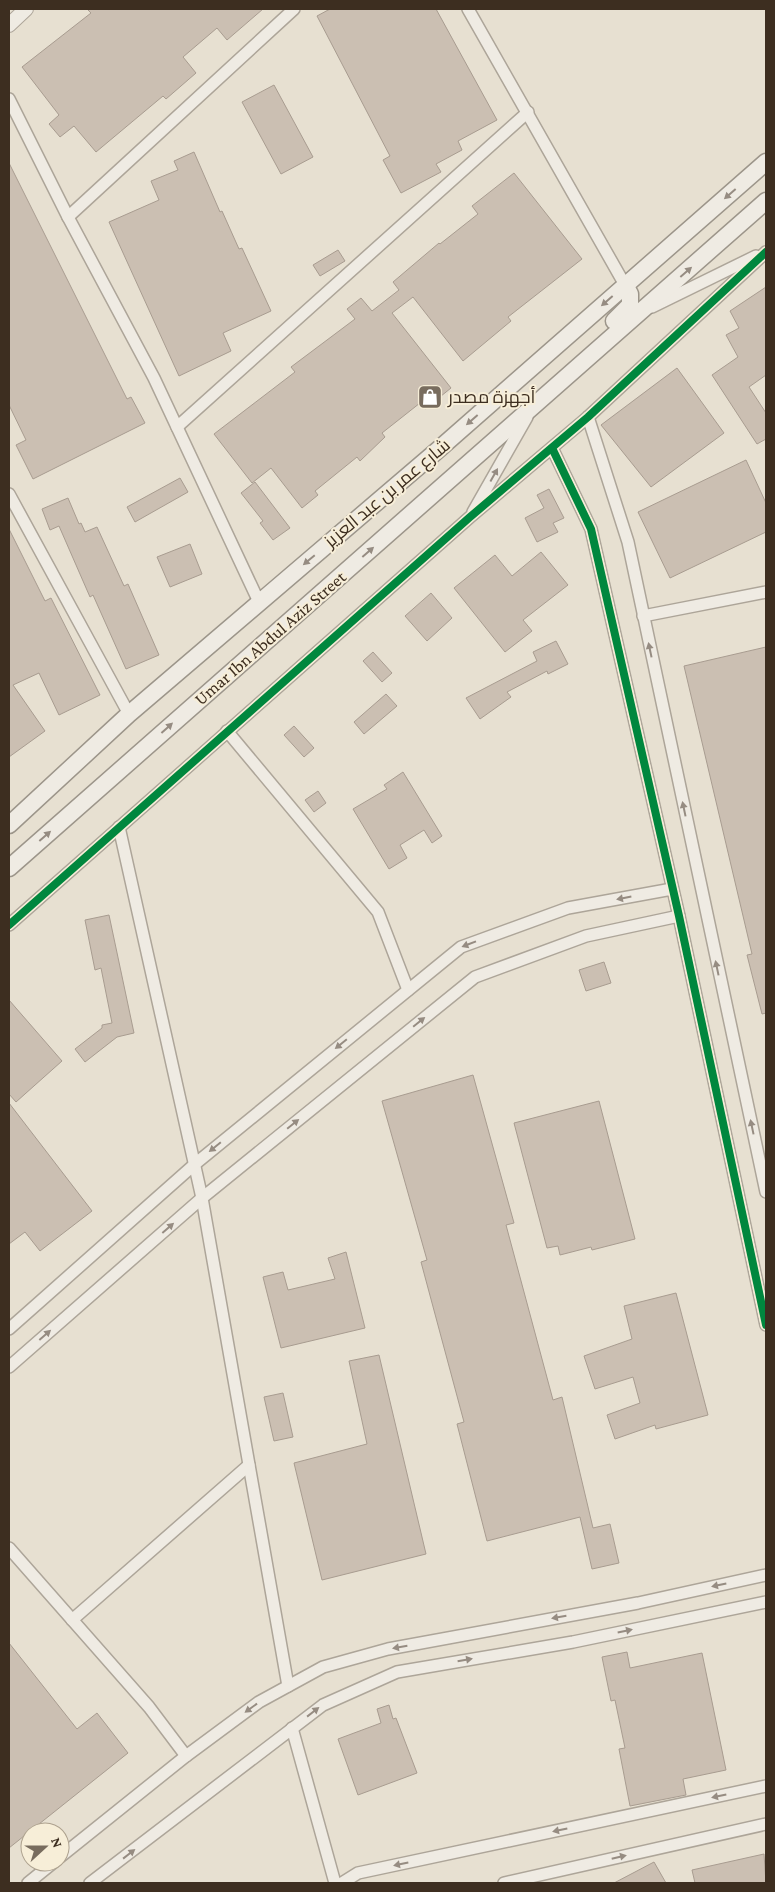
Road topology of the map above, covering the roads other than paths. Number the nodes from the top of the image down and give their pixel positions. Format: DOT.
graph roads {
  1 [pos="26,9"];
  2 [pos="294,9"];
  3 [pos="468,9"];
  4 [pos="9,25"];
  5 [pos="9,99"];
  6 [pos="528,112"];
  7 [pos="766,162"];
  8 [pos="766,201"];
  9 [pos="766,210"];
  10 [pos="68,217"];
  11 [pos="743,220"];
  12 [pos="766,252"];
  13 [pos="625,285"];
  14 [pos="637,315"];
  15 [pos="564,380"];
  16 [pos="531,408"];
  17 [pos="588,417"];
  18 [pos="178,427"];
  19 [pos="552,448"];
  20 [pos="9,494"];
  21 [pos="470,518"];
  22 [pos="766,592"];
  23 [pos="259,602"];
  24 [pos="643,616"];
  25 [pos="129,714"];
  26 [pos="227,731"];
  27 [pos="14,821"];
  28 [pos="119,828"];
  29 [pos="9,834"];
  30 [pos="9,868"];
  31 [pos="672,888"];
  32 [pos="678,916"];
  33 [pos="9,925"];
  34 [pos="408,990"];
  35 [pos="194,1164"];
  36 [pos="766,1192"];
  37 [pos="202,1198"];
  38 [pos="766,1325"];
  39 [pos="9,1329"];
  40 [pos="9,1367"];
  41 [pos="249,1465"];
  42 [pos="9,1548"];
  43 [pos="766,1575"];
  44 [pos="766,1602"];
  45 [pos="72,1620"];
  46 [pos="288,1686"];
  47 [pos="292,1728"];
  48 [pos="186,1756"];
  49 [pos="766,1786"];
  50 [pos="766,1824"];
  51 [pos="70,1849"];
  52 [pos="42,1872"];
  53 [pos="28,1883"];
  54 [pos="90,1883"];
  55 [pos="335,1883"];
  56 [pos="342,1883"];
  57 [pos="504,1883"];
  1 -- 4 [label="street"];
  2 -- 10 [label="street"];
  3 -- 6 [label="street"];
  5 -- 10 [label="street"];
  6 -- 13 [label="street"];
  6 -- 18 [label="street"];
  7 -- 13 [label="main road, شارع عمر بن عبد العزيز, one-way"];
  8 -- 11 [label="main road"];
  9 -- 11 [label="street"];
  10 -- 18 [label="street"];
  14 -- 11 [label="main road, one-way"];
  12 -- 14 [label="street"];
  12 -- 17 [label="street"];
  13 -- 15 [label="main road"];
  13 -- 23 [label="main road, شارع عمر بن عبد العزيز, one-way"];
  14 -- 15 [label="main road"];
  15 -- 16 [label="main road"];
  21 -- 16 [label="street, one-way"];
  30 -- 16 [label="main road, Umar Ibn Abdul Aziz Street, one-way"];
  17 -- 19 [label="street"];
  17 -- 24 [label="street"];
  18 -- 23 [label="street"];
  19 -- 21 [label="street"];
  19 -- 31 [label="street"];
  20 -- 25 [label="street"];
  21 -- 26 [label="street"];
  22 -- 24 [label="street"];
  23 -- 25 [label="main road, شارع عمر بن عبد العزيز"];
  36 -- 24 [label="street, one-way"];
  25 -- 27 [label="main road, شارع عمر بن عبد العزيز"];
  26 -- 28 [label="street"];
  26 -- 34 [label="street"];
  27 -- 29 [label="street"];
  28 -- 33 [label="street"];
  28 -- 35 [label="street"];
  31 -- 32 [label="street"];
  31 -- 34 [label="street, one-way"];
  37 -- 32 [label="street, one-way"];
  32 -- 38 [label="street"];
  34 -- 35 [label="street, one-way"];
  35 -- 37 [label="street"];
  35 -- 39 [label="street"];
  40 -- 37 [label="street, one-way"];
  37 -- 41 [label="street"];
  41 -- 45 [label="street"];
  41 -- 46 [label="street"];
  42 -- 45 [label="street"];
  43 -- 46 [label="street, one-way"];
  47 -- 44 [label="street, one-way"];
  45 -- 48 [label="street"];
  46 -- 48 [label="street, one-way"];
  54 -- 47 [label="street, one-way"];
  47 -- 55 [label="street"];
  48 -- 51 [label="street"];
  49 -- 56 [label="street, one-way"];
  57 -- 50 [label="street, one-way"];
  52 -- 53 [label="street"];
}
